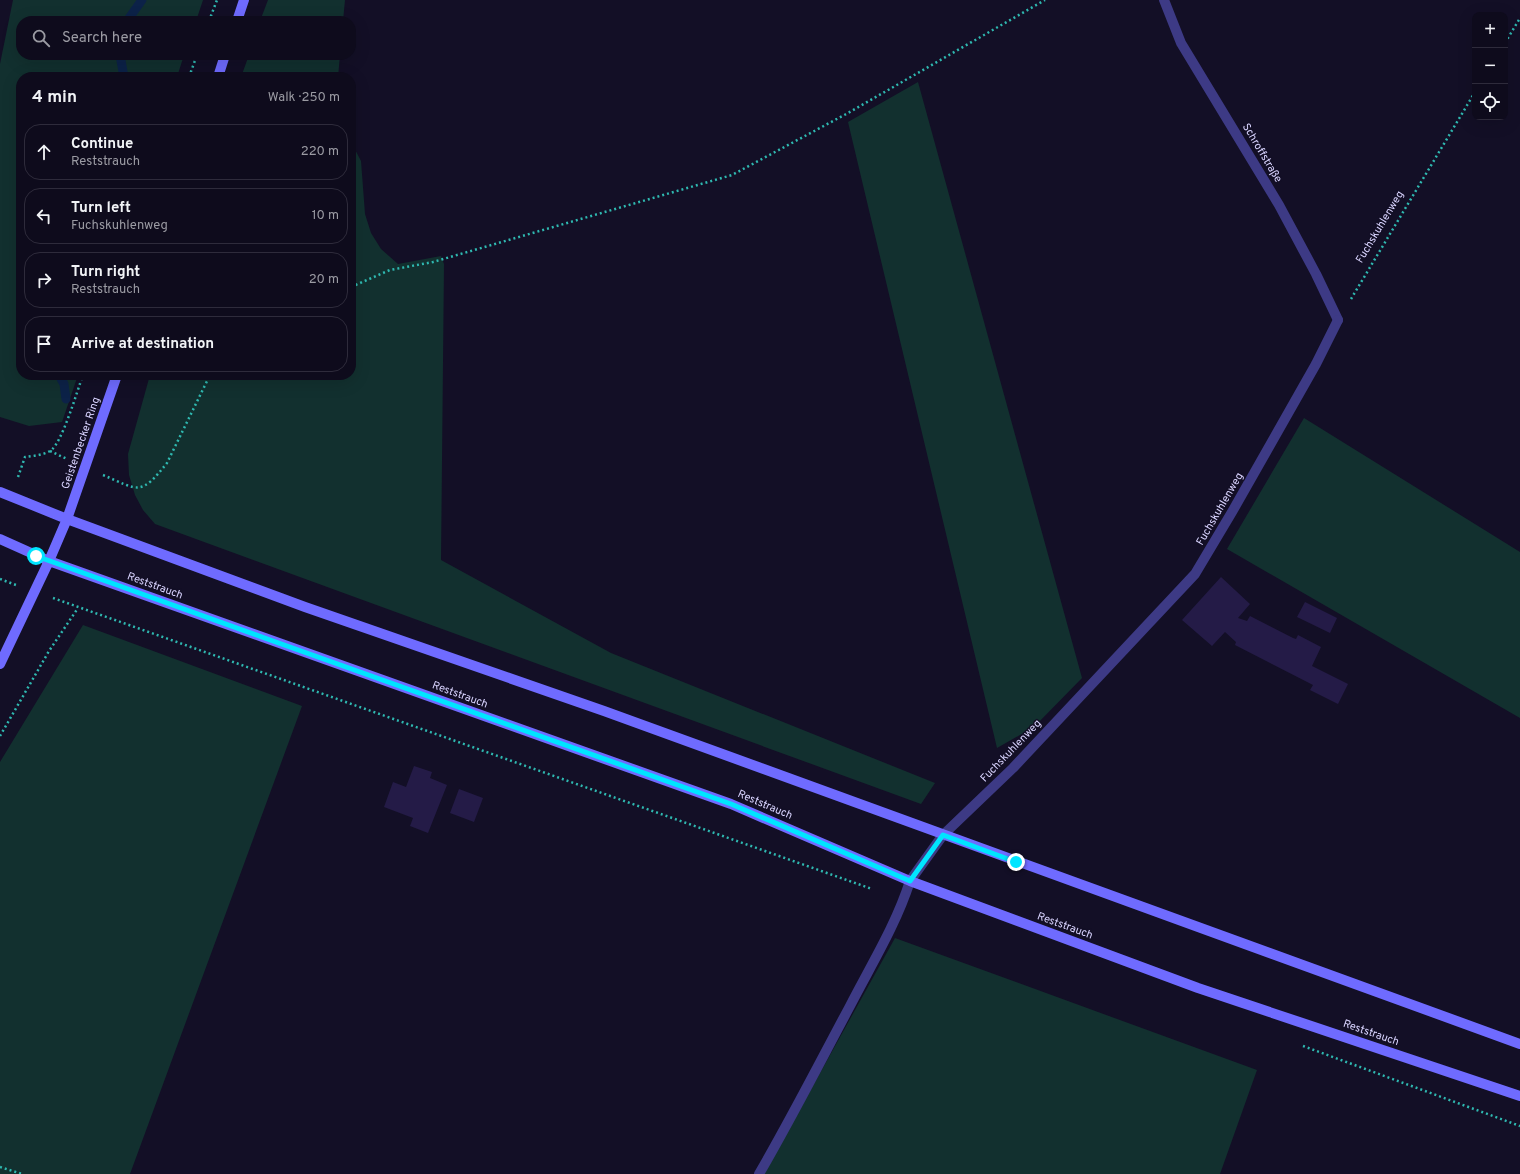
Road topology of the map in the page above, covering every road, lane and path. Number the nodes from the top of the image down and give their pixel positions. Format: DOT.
graph roads {
  1 [pos="217,0"];
  2 [pos="244,0"];
  3 [pos="1045,0"];
  4 [pos="1164,0"];
  5 [pos="211,16"];
  6 [pos="239,16"];
  7 [pos="1520,18"];
  8 [pos="1508,38"];
  9 [pos="195,60"];
  10 [pos="223,60"];
  11 [pos="191,72"];
  12 [pos="220,72"];
  13 [pos="1472,97"];
  14 [pos="356,285"];
  15 [pos="1338,320"];
  16 [pos="81,380"];
  17 [pos="115,380"];
  18 [pos="208,380"];
  19 [pos="132,488"];
  20 [pos="0,492"];
  21 [pos="11,496"];
  22 [pos="67,519"];
  23 [pos="0,539"];
  24 [pos="49,561"];
  25 [pos="0,579"];
  26 [pos="34,591"];
  27 [pos="78,608"];
  28 [pos="0,664"];
  29 [pos="0,736"];
  30 [pos="943,835"];
  31 [pos="910,881"];
  32 [pos="904,900"];
  33 [pos="1297,1044"];
  34 [pos="1520,1044"];
  35 [pos="1520,1096"];
  36 [pos="1520,1126"];
  37 [pos="0,1167"];
  38 [pos="22,1174"];
  39 [pos="759,1174"];
  1 -- 5 [label="path"];
  2 -- 6 [label="main road"];
  3 -- 14 [label="path"];
  4 -- 15 [label="street, Schroffstraße"];
  7 -- 8 [label="path"];
  9 -- 11 [label="path"];
  10 -- 12 [label="main road"];
  13 -- 15 [label="path, Fuchskuhlenweg"];
  15 -- 30 [label="street, Fuchskuhlenweg"];
  16 -- 21 [label="path"];
  17 -- 22 [label="main road, Geistenbecker Ring"];
  18 -- 19 [label="path"];
  20 -- 21 [label="main road"];
  21 -- 22 [label="main road"];
  22 -- 24 [label="main road, Geistenbecker Ring"];
  22 -- 30 [label="main road"];
  23 -- 24 [label="main road, Reststrauch"];
  24 -- 26 [label="main road, Geistenbecker Ring"];
  24 -- 31 [label="main road, Reststrauch"];
  25 -- 26 [label="path"];
  26 -- 27 [label="path"];
  26 -- 28 [label="main road, Geistenbecker Ring"];
  27 -- 29 [label="path"];
  27 -- 32 [label="path"];
  30 -- 31 [label="street, Fuchskuhlenweg"];
  30 -- 34 [label="main road"];
  31 -- 32 [label="street, Fuchskuhlenweg"];
  31 -- 35 [label="main road, Reststrauch"];
  32 -- 39 [label="street, Fuchskuhlenweg"];
  33 -- 36 [label="path"];
  37 -- 38 [label="path"];
}
